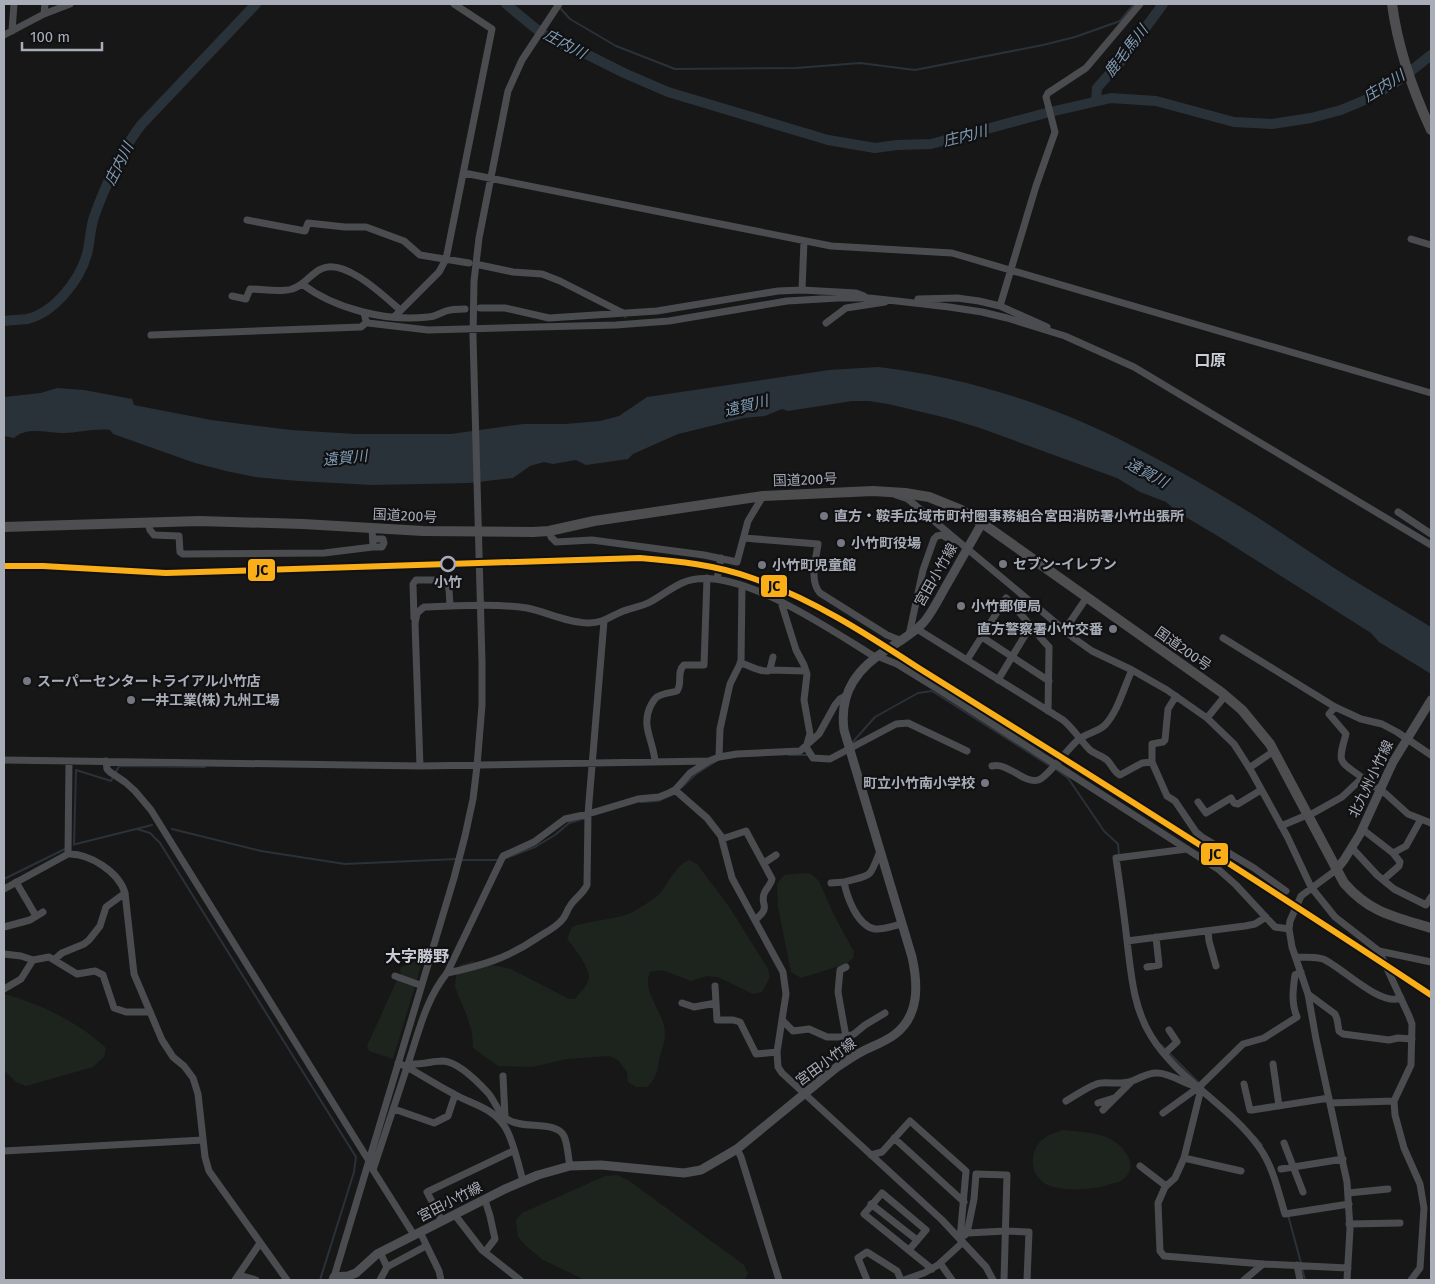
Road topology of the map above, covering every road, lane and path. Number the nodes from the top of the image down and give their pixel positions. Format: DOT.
graph roads {
  1 [pos="14,4"];
  2 [pos="45,4"];
  3 [pos="70,4"];
  4 [pos="454,4"];
  5 [pos="559,4"];
  6 [pos="1140,4"];
  7 [pos="1392,4"];
  8 [pos="1398,4"];
  9 [pos="44,14"];
  10 [pos="12,31"];
  11 [pos="4,35"];
  12 [pos="1404,53"];
  13 [pos="1415,86"];
  14 [pos="1431,117"];
  15 [pos="1431,130"];
  16 [pos="464,173"];
  17 [pos="490,178"];
  18 [pos="247,220"];
  19 [pos="1411,239"];
  20 [pos="804,241"];
  21 [pos="1431,245"];
  22 [pos="446,259"];
  23 [pos="470,263"];
  24 [pos="480,265"];
  25 [pos="1011,270"];
  26 [pos="302,284"];
  27 [pos="802,290"];
  28 [pos="232,296"];
  29 [pos="869,298"];
  30 [pos="897,301"];
  31 [pos="1000,306"];
  32 [pos="480,308"];
  33 [pos="466,309"];
  34 [pos="400,310"];
  35 [pos="364,313"];
  36 [pos="626,314"];
  37 [pos="394,317"];
  38 [pos="367,322"];
  39 [pos="826,323"];
  40 [pos="474,328"];
  41 [pos="1060,334"];
  42 [pos="150,335"];
  43 [pos="1431,393"];
  44 [pos="886,492"];
  45 [pos="763,496"];
  46 [pos="1398,512"];
  47 [pos="148,523"];
  48 [pos="982,523"];
  49 [pos="479,528"];
  50 [pos="6,529"];
  51 [pos="549,531"];
  52 [pos="373,534"];
  53 [pos="1431,534"];
  54 [pos="744,538"];
  55 [pos="1431,545"];
  56 [pos="373,547"];
  57 [pos="966,550"];
  58 [pos="721,558"];
  59 [pos="707,578"];
  60 [pos="717,579"];
  61 [pos="742,586"];
  62 [pos="1087,597"];
  63 [pos="780,602"];
  64 [pos="450,606"];
  65 [pos="604,621"];
  66 [pos="415,624"];
  67 [pos="1030,627"];
  68 [pos="917,629"];
  69 [pos="1064,631"];
  70 [pos="982,637"];
  71 [pos="905,638"];
  72 [pos="1222,638"];
  73 [pos="1012,656"];
  74 [pos="773,657"];
  75 [pos="876,657"];
  76 [pos="968,660"];
  77 [pos="740,663"];
  78 [pos="770,670"];
  79 [pos="1132,670"];
  80 [pos="806,672"];
  81 [pos="998,680"];
  82 [pos="1049,681"];
  83 [pos="845,696"];
  84 [pos="1176,696"];
  85 [pos="1224,696"];
  86 [pos="1431,700"];
  87 [pos="1334,707"];
  88 [pos="1048,712"];
  89 [pos="1207,718"];
  90 [pos="1080,738"];
  91 [pos="1408,740"];
  92 [pos="806,747"];
  93 [pos="850,750"];
  94 [pos="966,751"];
  95 [pos="1274,751"];
  96 [pos="1431,755"];
  97 [pos="719,757"];
  98 [pos="1431,759"];
  99 [pos="4,760"];
  100 [pos="68,761"];
  101 [pos="106,761"];
  102 [pos="709,761"];
  103 [pos="655,762"];
  104 [pos="1152,762"];
  105 [pos="593,764"];
  106 [pos="1055,764"];
  107 [pos="420,766"];
  108 [pos="478,766"];
  109 [pos="992,766"];
  110 [pos="1249,768"];
  111 [pos="1364,779"];
  112 [pos="675,790"];
  113 [pos="1261,790"];
  114 [pos="1380,790"];
  115 [pos="1198,802"];
  116 [pos="588,814"];
  117 [pos="1308,815"];
  118 [pos="1421,819"];
  119 [pos="1431,823"];
  120 [pos="1281,826"];
  121 [pos="1362,829"];
  122 [pos="722,839"];
  123 [pos="1352,848"];
  124 [pos="1187,849"];
  125 [pos="880,851"];
  126 [pos="68,853"];
  127 [pos="1393,853"];
  128 [pos="776,855"];
  129 [pos="764,862"];
  130 [pos="1336,870"];
  131 [pos="1383,880"];
  132 [pos="16,882"];
  133 [pos="844,882"];
  134 [pos="831,883"];
  135 [pos="1311,887"];
  136 [pos="4,889"];
  137 [pos="1286,891"];
  138 [pos="125,893"];
  139 [pos="1431,897"];
  140 [pos="43,912"];
  141 [pos="36,916"];
  142 [pos="1266,917"];
  143 [pos="755,920"];
  144 [pos="902,924"];
  145 [pos="4,927"];
  146 [pos="1431,928"];
  147 [pos="1289,929"];
  148 [pos="1208,931"];
  149 [pos="1156,937"];
  150 [pos="1127,941"];
  151 [pos="1379,951"];
  152 [pos="4,954"];
  153 [pos="1296,957"];
  154 [pos="55,959"];
  155 [pos="32,960"];
  156 [pos="1431,962"];
  157 [pos="1216,966"];
  158 [pos="846,967"];
  159 [pos="1147,967"];
  160 [pos="1300,972"];
  161 [pos="447,973"];
  162 [pos="397,977"];
  163 [pos="420,985"];
  164 [pos="715,986"];
  165 [pos="4,989"];
  166 [pos="1308,994"];
  167 [pos="1401,998"];
  168 [pos="682,1003"];
  169 [pos="716,1003"];
  170 [pos="149,1012"];
  171 [pos="885,1013"];
  172 [pos="782,1020"];
  173 [pos="1169,1030"];
  174 [pos="846,1037"];
  175 [pos="1412,1039"];
  176 [pos="777,1052"];
  177 [pos="1165,1053"];
  178 [pos="398,1063"];
  179 [pos="1273,1064"];
  180 [pos="408,1065"];
  181 [pos="503,1076"];
  182 [pos="1132,1082"];
  183 [pos="1244,1084"];
  184 [pos="1200,1088"];
  185 [pos="455,1095"];
  186 [pos="805,1095"];
  187 [pos="1117,1097"];
  188 [pos="1066,1101"];
  189 [pos="1329,1101"];
  190 [pos="1394,1101"];
  191 [pos="1098,1103"];
  192 [pos="1279,1106"];
  193 [pos="394,1109"];
  194 [pos="1103,1110"];
  195 [pos="1163,1113"];
  196 [pos="505,1117"];
  197 [pos="504,1125"];
  198 [pos="894,1138"];
  199 [pos="203,1140"];
  200 [pos="1284,1143"];
  201 [pos="737,1149"];
  202 [pos="514,1150"];
  203 [pos="4,1151"];
  204 [pos="871,1155"];
  205 [pos="1184,1158"];
  206 [pos="1343,1159"];
  207 [pos="369,1161"];
  208 [pos="570,1166"];
  209 [pos="1140,1166"];
  210 [pos="1294,1167"];
  211 [pos="1281,1169"];
  212 [pos="1241,1171"];
  213 [pos="523,1181"];
  214 [pos="1166,1186"];
  215 [pos="1388,1189"];
  216 [pos="1303,1192"];
  217 [pos="1348,1193"];
  218 [pos="485,1200"];
  219 [pos="964,1202"];
  220 [pos="871,1204"];
  221 [pos="1349,1204"];
  222 [pos="1428,1207"];
  223 [pos="454,1215"];
  224 [pos="442,1221"];
  225 [pos="1400,1223"];
  226 [pos="1350,1224"];
  227 [pos="1006,1231"];
  228 [pos="967,1233"];
  229 [pos="417,1234"];
  230 [pos="917,1240"];
  231 [pos="961,1241"];
  232 [pos="260,1243"];
  233 [pos="426,1246"];
  234 [pos="909,1250"];
  235 [pos="380,1252"];
  236 [pos="485,1252"];
  237 [pos="940,1263"];
  238 [pos="1263,1264"];
  239 [pos="1296,1266"];
  240 [pos="387,1267"];
  241 [pos="1348,1268"];
  242 [pos="932,1269"];
  243 [pos="924,1273"];
  244 [pos="237,1278"];
  245 [pos="334,1279"];
  246 [pos="256,1280"];
  247 [pos="287,1280"];
  248 [pos="380,1280"];
  249 [pos="441,1280"];
  250 [pos="520,1280"];
  251 [pos="779,1280"];
  252 [pos="867,1280"];
  253 [pos="903,1280"];
  254 [pos="914,1280"];
  255 [pos="952,1280"];
  256 [pos="994,1280"];
  257 [pos="1004,1280"];
  258 [pos="1027,1280"];
  259 [pos="1244,1280"];
  260 [pos="1300,1280"];
  261 [pos="1347,1280"];
  262 [pos="1411,1280"];
  1 -- 10 [label="street"];
  2 -- 9 [label="street"];
  3 -- 9 [label="street"];
  4 -- 16 [label="street"];
  5 -- 17 [label="street"];
  6 -- 25 [label="street"];
  7 -- 12 [label="highway"];
  8 -- 12 [label="highway"];
  9 -- 10 [label="street"];
  10 -- 11 [label="street"];
  12 -- 13 [label="highway"];
  13 -- 14 [label="highway"];
  13 -- 15 [label="highway"];
  16 -- 17 [label="street"];
  16 -- 22 [label="street"];
  17 -- 20 [label="street"];
  17 -- 40 [label="street"];
  18 -- 22 [label="street"];
  19 -- 21 [label="street"];
  20 -- 25 [label="street"];
  20 -- 27 [label="street"];
  22 -- 23 [label="street"];
  22 -- 34 [label="street"];
  24 -- 36 [label="street"];
  25 -- 31 [label="street"];
  25 -- 43 [label="street"];
  26 -- 28 [label="street"];
  26 -- 34 [label="street"];
  26 -- 35 [label="street"];
  27 -- 29 [label="street"];
  27 -- 36 [label="street"];
  29 -- 30 [label="street"];
  29 -- 40 [label="street"];
  30 -- 31 [label="street"];
  30 -- 39 [label="street"];
  30 -- 41 [label="street"];
  31 -- 41 [label="street"];
  32 -- 36 [label="street"];
  33 -- 37 [label="street"];
  34 -- 37 [label="street"];
  35 -- 37 [label="street"];
  35 -- 38 [label="street"];
  38 -- 40 [label="street"];
  38 -- 42 [label="street"];
  40 -- 49 [label="street"];
  41 -- 55 [label="street"];
  44 -- 45 [label="highway, 国道200号"];
  44 -- 48 [label="highway, 国道200号"];
  44 -- 57 [label="street"];
  45 -- 51 [label="highway, 国道200号"];
  45 -- 54 [label="street"];
  46 -- 53 [label="street"];
  47 -- 50 [label="highway, 国道200号"];
  47 -- 52 [label="highway, 国道200号"];
  47 -- 56 [label="street"];
  48 -- 57 [label="main road, 宮田小竹線"];
  48 -- 62 [label="highway, 国道200号"];
  49 -- 51 [label="highway, 国道200号"];
  49 -- 52 [label="highway, 国道200号"];
  49 -- 108 [label="street"];
  51 -- 58 [label="street"];
  52 -- 56 [label="street"];
  52 -- 56 [label="street"];
  54 -- 58 [label="street"];
  54 -- 71 [label="street"];
  57 -- 68 [label="main road, 宮田小竹線"];
  57 -- 69 [label="street"];
  57 -- 71 [label="street"];
  58 -- 60 [label="street"];
  59 -- 60 [label="street"];
  59 -- 65 [label="street"];
  59 -- 103 [label="street"];
  60 -- 61 [label="street"];
  61 -- 63 [label="street"];
  61 -- 77 [label="street"];
  62 -- 69 [label="street"];
  62 -- 85 [label="highway, 国道200号"];
  63 -- 75 [label="street"];
  63 -- 80 [label="street"];
  64 -- 65 [label="street"];
  64 -- 66 [label="street"];
  64 -- 66 [label="street"];
  65 -- 105 [label="street"];
  66 -- 107 [label="street"];
  67 -- 70 [label="street"];
  67 -- 73 [label="street"];
  67 -- 82 [label="street"];
  68 -- 71 [label="main road, 宮田小竹線"];
  68 -- 76 [label="street"];
  69 -- 79 [label="street"];
  70 -- 73 [label="street"];
  70 -- 76 [label="street"];
  71 -- 75 [label="main road, 宮田小竹線"];
  72 -- 87 [label="street"];
  73 -- 81 [label="street"];
  73 -- 82 [label="street"];
  74 -- 78 [label="street"];
  75 -- 83 [label="main road, 宮田小竹線"];
  75 -- 106 [label="street"];
  76 -- 81 [label="street"];
  77 -- 78 [label="street"];
  77 -- 97 [label="street"];
  78 -- 80 [label="street"];
  79 -- 84 [label="street"];
  79 -- 90 [label="street"];
  80 -- 92 [label="street"];
  81 -- 88 [label="street"];
  82 -- 88 [label="street"];
  83 -- 92 [label="street"];
  83 -- 93 [label="main road, 宮田小竹線"];
  84 -- 89 [label="street"];
  84 -- 104 [label="street"];
  85 -- 89 [label="street"];
  85 -- 95 [label="highway, 国道200号"];
  86 -- 91 [label="main road, 北九州小竹線"];
  87 -- 91 [label="street"];
  87 -- 111 [label="street"];
  88 -- 90 [label="street"];
  89 -- 110 [label="street"];
  90 -- 104 [label="street"];
  90 -- 106 [label="street"];
  91 -- 96 [label="street"];
  91 -- 98 [label="street"];
  91 -- 114 [label="main road, 北九州小竹線"];
  92 -- 93 [label="street"];
  92 -- 97 [label="street"];
  93 -- 94 [label="street"];
  93 -- 125 [label="main road, 宮田小竹線"];
  95 -- 110 [label="street"];
  95 -- 117 [label="highway, 国道200号"];
  97 -- 102 [label="street"];
  99 -- 100 [label="street"];
  100 -- 101 [label="street"];
  100 -- 126 [label="street"];
  101 -- 107 [label="street"];
  101 -- 207 [label="street"];
  102 -- 103 [label="street"];
  102 -- 112 [label="street"];
  103 -- 105 [label="street"];
  104 -- 137 [label="street"];
  105 -- 108 [label="street"];
  105 -- 116 [label="street"];
  106 -- 109 [label="street"];
  106 -- 124 [label="street"];
  107 -- 108 [label="street"];
  108 -- 163 [label="street"];
  110 -- 113 [label="street"];
  111 -- 114 [label="street"];
  111 -- 117 [label="street"];
  112 -- 116 [label="street"];
  112 -- 122 [label="street"];
  113 -- 115 [label="street"];
  113 -- 120 [label="street"];
  114 -- 118 [label="street"];
  114 -- 121 [label="main road, 北九州小竹線"];
  116 -- 161 [label="street"];
  116 -- 161 [label="street"];
  117 -- 120 [label="street"];
  117 -- 130 [label="highway, 国道200号"];
  118 -- 119 [label="street"];
  118 -- 127 [label="street"];
  120 -- 135 [label="street"];
  121 -- 123 [label="main road, 北九州小竹線"];
  121 -- 127 [label="street"];
  122 -- 129 [label="street"];
  122 -- 143 [label="street"];
  123 -- 130 [label="main road, 北九州小竹線"];
  123 -- 131 [label="street"];
  124 -- 142 [label="street"];
  124 -- 150 [label="street"];
  125 -- 133 [label="street"];
  125 -- 144 [label="main road, 宮田小竹線"];
  126 -- 132 [label="street"];
  126 -- 138 [label="street"];
  127 -- 131 [label="street"];
  128 -- 129 [label="street"];
  129 -- 143 [label="street"];
  130 -- 135 [label="street"];
  130 -- 146 [label="highway, 国道200号"];
  131 -- 139 [label="street"];
  132 -- 136 [label="street"];
  132 -- 141 [label="street"];
  133 -- 134 [label="street"];
  133 -- 144 [label="street"];
  135 -- 147 [label="street"];
  135 -- 151 [label="street"];
  138 -- 154 [label="street"];
  138 -- 170 [label="street"];
  140 -- 141 [label="street"];
  141 -- 145 [label="street"];
  142 -- 147 [label="street"];
  142 -- 148 [label="street"];
  143 -- 172 [label="street"];
  144 -- 186 [label="main road, 宮田小竹線"];
  147 -- 153 [label="street"];
  148 -- 149 [label="street"];
  148 -- 157 [label="street"];
  149 -- 150 [label="street"];
  149 -- 159 [label="street"];
  150 -- 177 [label="street"];
  151 -- 156 [label="street"];
  151 -- 167 [label="street"];
  152 -- 155 [label="street"];
  153 -- 160 [label="street"];
  153 -- 167 [label="street"];
  154 -- 155 [label="street"];
  154 -- 170 [label="street"];
  155 -- 165 [label="street"];
  158 -- 174 [label="street"];
  160 -- 166 [label="street"];
  160 -- 184 [label="street"];
  161 -- 180 [label="street"];
  162 -- 163 [label="street"];
  163 -- 178 [label="street"];
  164 -- 169 [label="street"];
  166 -- 175 [label="street"];
  166 -- 189 [label="street"];
  167 -- 175 [label="street"];
  168 -- 169 [label="street"];
  169 -- 176 [label="street"];
  170 -- 199 [label="street"];
  171 -- 174 [label="street"];
  172 -- 174 [label="street"];
  172 -- 176 [label="street"];
  173 -- 177 [label="street"];
  175 -- 190 [label="street"];
  176 -- 186 [label="street"];
  177 -- 184 [label="street"];
  178 -- 180 [label="street"];
  178 -- 207 [label="street"];
  179 -- 192 [label="street"];
  180 -- 185 [label="street"];
  180 -- 193 [label="street"];
  180 -- 196 [label="street"];
  181 -- 196 [label="street"];
  182 -- 184 [label="street"];
  182 -- 187 [label="street"];
  182 -- 188 [label="street"];
  183 -- 192 [label="street"];
  184 -- 195 [label="street"];
  184 -- 205 [label="street"];
  184 -- 221 [label="street"];
  185 -- 193 [label="street"];
  185 -- 197 [label="street"];
  186 -- 201 [label="main road, 宮田小竹線"];
  186 -- 204 [label="street"];
  187 -- 191 [label="street"];
  187 -- 194 [label="street"];
  189 -- 190 [label="street"];
  189 -- 192 [label="street"];
  189 -- 206 [label="street"];
  190 -- 222 [label="street"];
  193 -- 229 [label="street"];
  196 -- 197 [label="street"];
  196 -- 208 [label="street"];
  197 -- 202 [label="street"];
  198 -- 204 [label="street"];
  198 -- 219 [label="street"];
  198 -- 219 [label="street"];
  199 -- 203 [label="street"];
  199 -- 232 [label="street"];
  200 -- 210 [label="street"];
  201 -- 208 [label="main road, 宮田小竹線"];
  201 -- 251 [label="street"];
  202 -- 213 [label="street"];
  202 -- 224 [label="street"];
  204 -- 231 [label="street"];
  205 -- 212 [label="street"];
  205 -- 214 [label="street"];
  206 -- 210 [label="street"];
  206 -- 217 [label="street"];
  207 -- 245 [label="street"];
  208 -- 213 [label="main road, 宮田小竹線"];
  209 -- 214 [label="street"];
  210 -- 211 [label="street"];
  210 -- 216 [label="street"];
  213 -- 218 [label="main road, 宮田小竹線"];
  214 -- 238 [label="street"];
  215 -- 217 [label="street"];
  217 -- 221 [label="street"];
  218 -- 223 [label="main road, 宮田小竹線"];
  218 -- 236 [label="street"];
  219 -- 231 [label="street"];
  220 -- 230 [label="street"];
  220 -- 230 [label="street"];
  220 -- 234 [label="street"];
  221 -- 226 [label="street"];
  222 -- 262 [label="street"];
  223 -- 224 [label="main road, 宮田小竹線"];
  223 -- 236 [label="street"];
  224 -- 229 [label="main road, 宮田小竹線"];
  225 -- 226 [label="street"];
  226 -- 241 [label="street"];
  227 -- 228 [label="street"];
  227 -- 228 [label="street"];
  227 -- 257 [label="street"];
  227 -- 258 [label="street"];
  228 -- 231 [label="street"];
  229 -- 233 [label="street"];
  229 -- 235 [label="main road, 宮田小竹線"];
  230 -- 234 [label="street"];
  231 -- 237 [label="street"];
  231 -- 256 [label="street"];
  232 -- 244 [label="street"];
  232 -- 247 [label="street"];
  233 -- 240 [label="street"];
  233 -- 249 [label="street"];
  234 -- 242 [label="street"];
  235 -- 240 [label="street"];
  235 -- 245 [label="main road, 宮田小竹線"];
  236 -- 250 [label="street"];
  237 -- 242 [label="street"];
  237 -- 255 [label="street"];
  238 -- 239 [label="street"];
  238 -- 259 [label="street"];
  239 -- 241 [label="street"];
  239 -- 260 [label="street"];
  240 -- 248 [label="street"];
  241 -- 261 [label="street"];
  242 -- 243 [label="street"];
  243 -- 253 [label="street"];
  243 -- 254 [label="street"];
  244 -- 246 [label="street"];
  252 -- 253 [label="street"];
}
